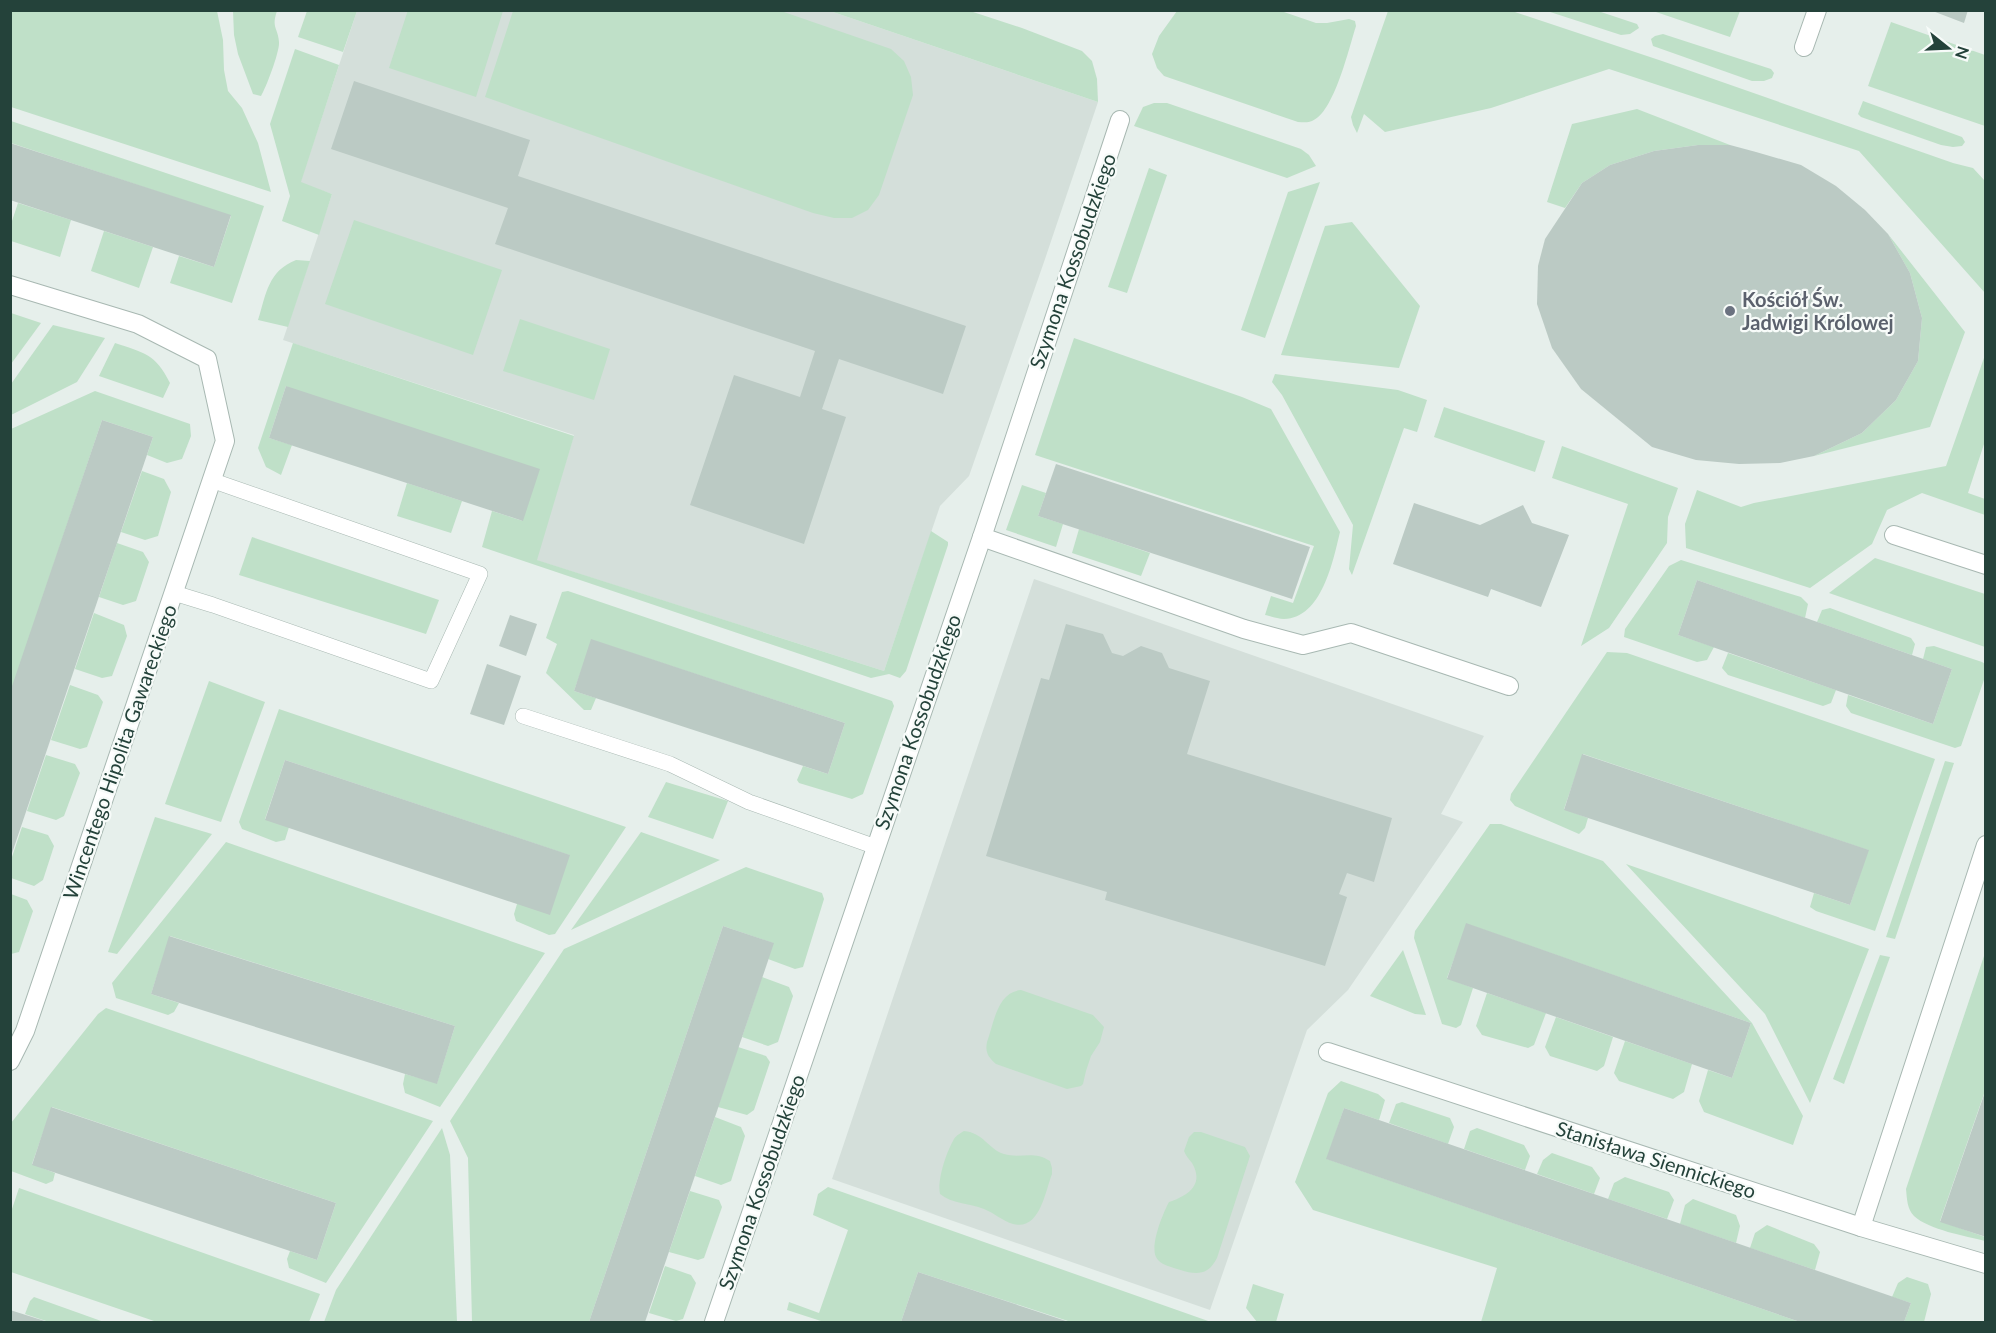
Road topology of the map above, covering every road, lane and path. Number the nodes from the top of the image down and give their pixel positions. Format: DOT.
graph roads {
  1 [pos="1817,10"];
  2 [pos="1804,47"];
  3 [pos="1120,120"];
  4 [pos="10,285"];
  5 [pos="212,480"];
  6 [pos="1894,535"];
  7 [pos="982,537"];
  8 [pos="1986,565"];
  9 [pos="174,593"];
  10 [pos="1509,686"];
  11 [pos="524,716"];
  12 [pos="1986,845"];
  13 [pos="876,847"];
  14 [pos="1328,1052"];
  15 [pos="10,1061"];
  16 [pos="1861,1227"];
  17 [pos="1986,1264"];
  18 [pos="714,1323"];
  1 -- 2 [label="street"];
  3 -- 7 [label="street, Szymona Kossobudzkiego"];
  4 -- 5 [label="street, Wincentego Hipolita Gawareckiego"];
  5 -- 9 [label="street, Wincentego Hipolita Gawareckiego"];
  5 -- 9 [label="lane"];
  6 -- 8 [label="street"];
  7 -- 10 [label="street"];
  7 -- 13 [label="street, Szymona Kossobudzkiego"];
  9 -- 15 [label="street, Wincentego Hipolita Gawareckiego"];
  11 -- 13 [label="lane"];
  12 -- 16 [label="street"];
  13 -- 18 [label="street, Szymona Kossobudzkiego"];
  14 -- 16 [label="street, Stanisława Siennickiego"];
  16 -- 17 [label="street, Stanisława Siennickiego"];
}
